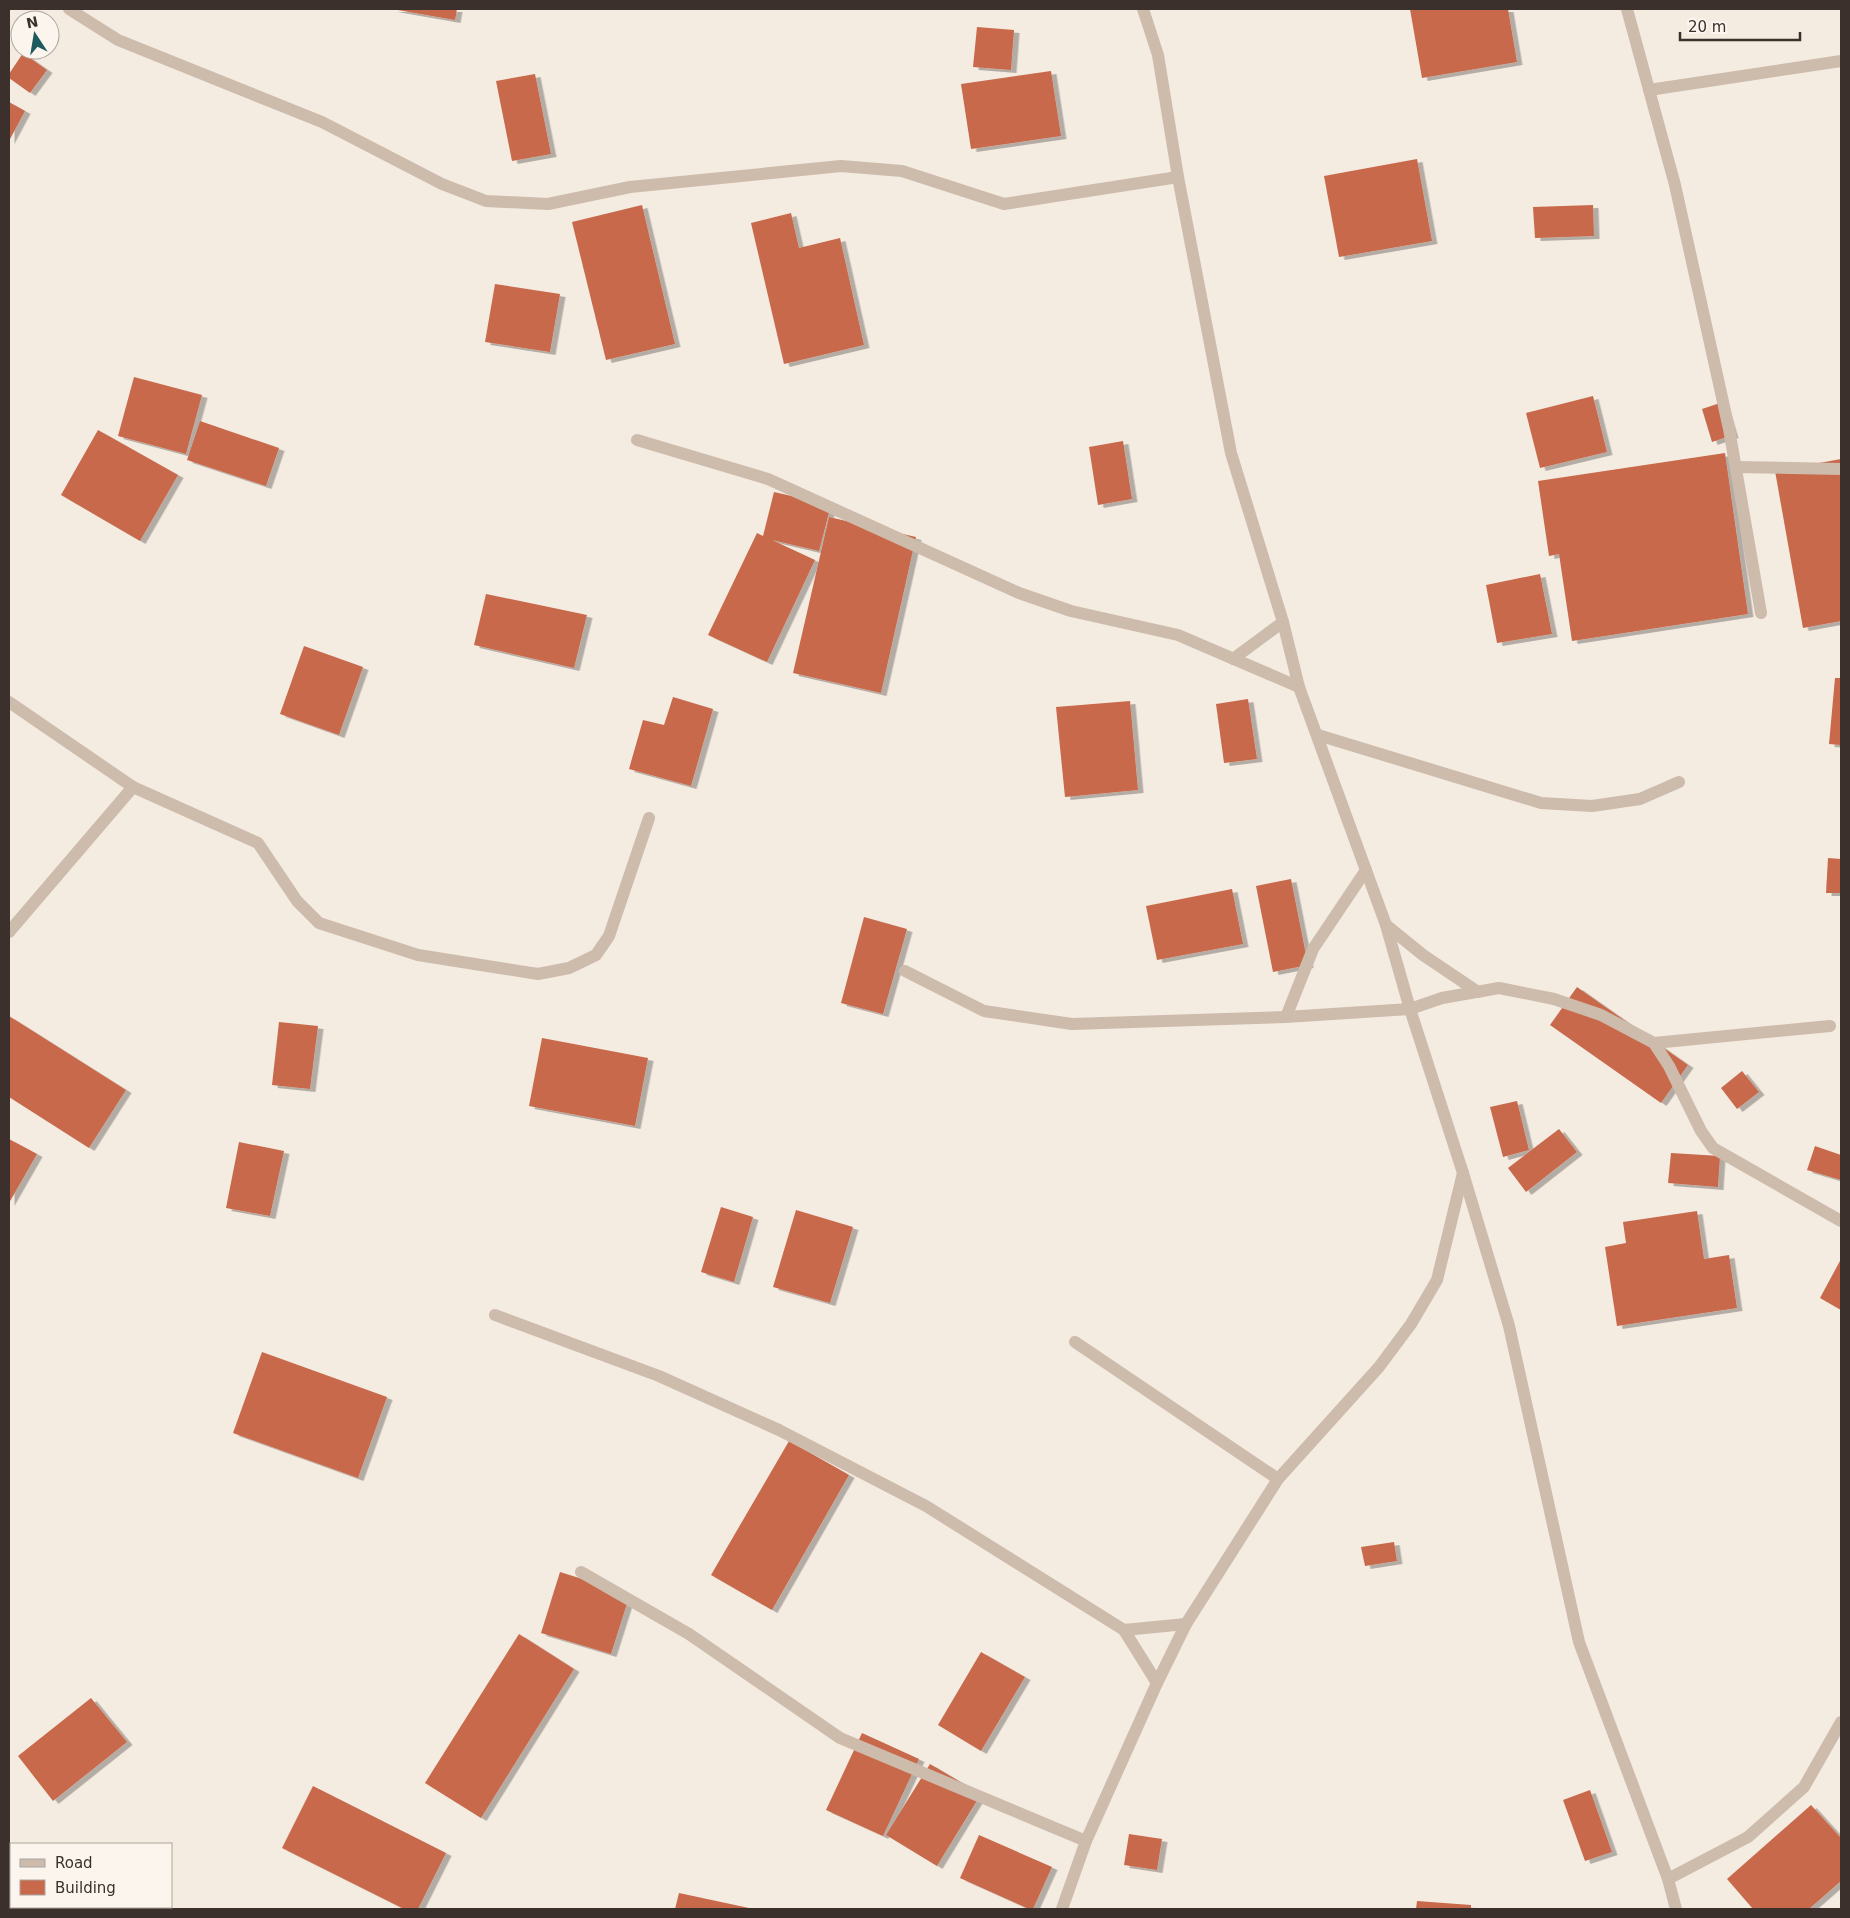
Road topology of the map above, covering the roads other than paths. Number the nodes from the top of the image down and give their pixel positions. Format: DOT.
graph roads {
  1 [pos="69,9"];
  2 [pos="1143,9"];
  3 [pos="1627,9"];
  4 [pos="1841,61"];
  5 [pos="1649,90"];
  6 [pos="1178,177"];
  7 [pos="638,440"];
  8 [pos="1736,467"];
  9 [pos="1841,469"];
  10 [pos="1761,613"];
  11 [pos="1282,622"];
  12 [pos="1233,659"];
  13 [pos="1299,687"];
  14 [pos="9,702"];
  15 [pos="1318,735"];
  16 [pos="1679,782"];
  17 [pos="133,787"];
  18 [pos="649,818"];
  19 [pos="1366,870"];
  20 [pos="1386,925"];
  21 [pos="9,932"];
  22 [pos="905,971"];
  23 [pos="1478,992"];
  24 [pos="1410,1009"];
  25 [pos="1286,1017"];
  26 [pos="1830,1026"];
  27 [pos="1654,1043"];
  28 [pos="1463,1172"];
  29 [pos="1841,1221"];
  30 [pos="494,1315"];
  31 [pos="1075,1342"];
  32 [pos="1278,1479"];
  33 [pos="581,1572"];
  34 [pos="1186,1624"];
  35 [pos="1124,1630"];
  36 [pos="1157,1683"];
  37 [pos="1841,1722"];
  38 [pos="1086,1841"];
  39 [pos="1668,1879"];
  40 [pos="1062,1909"];
  41 [pos="1676,1909"];
  1 -- 6 [label="street"];
  2 -- 6 [label="street"];
  3 -- 5 [label="street"];
  4 -- 5 [label="street"];
  5 -- 8 [label="street"];
  6 -- 11 [label="street"];
  7 -- 12 [label="street"];
  8 -- 9 [label="street"];
  8 -- 10 [label="street"];
  11 -- 12 [label="street"];
  11 -- 13 [label="street"];
  12 -- 13 [label="street"];
  13 -- 15 [label="street"];
  14 -- 17 [label="street"];
  15 -- 16 [label="street"];
  15 -- 19 [label="street"];
  17 -- 18 [label="street"];
  17 -- 21 [label="street"];
  19 -- 20 [label="street"];
  19 -- 25 [label="street"];
  20 -- 23 [label="street"];
  20 -- 24 [label="street"];
  22 -- 25 [label="street"];
  23 -- 24 [label="street"];
  23 -- 27 [label="street"];
  24 -- 25 [label="street"];
  24 -- 28 [label="street"];
  26 -- 27 [label="street"];
  27 -- 29 [label="street"];
  28 -- 32 [label="street"];
  28 -- 39 [label="street"];
  30 -- 35 [label="street"];
  31 -- 32 [label="street"];
  32 -- 34 [label="street"];
  33 -- 38 [label="street"];
  34 -- 35 [label="street"];
  34 -- 36 [label="street"];
  35 -- 36 [label="street"];
  36 -- 38 [label="street"];
  37 -- 39 [label="street"];
  38 -- 40 [label="street"];
  39 -- 41 [label="street"];
}
